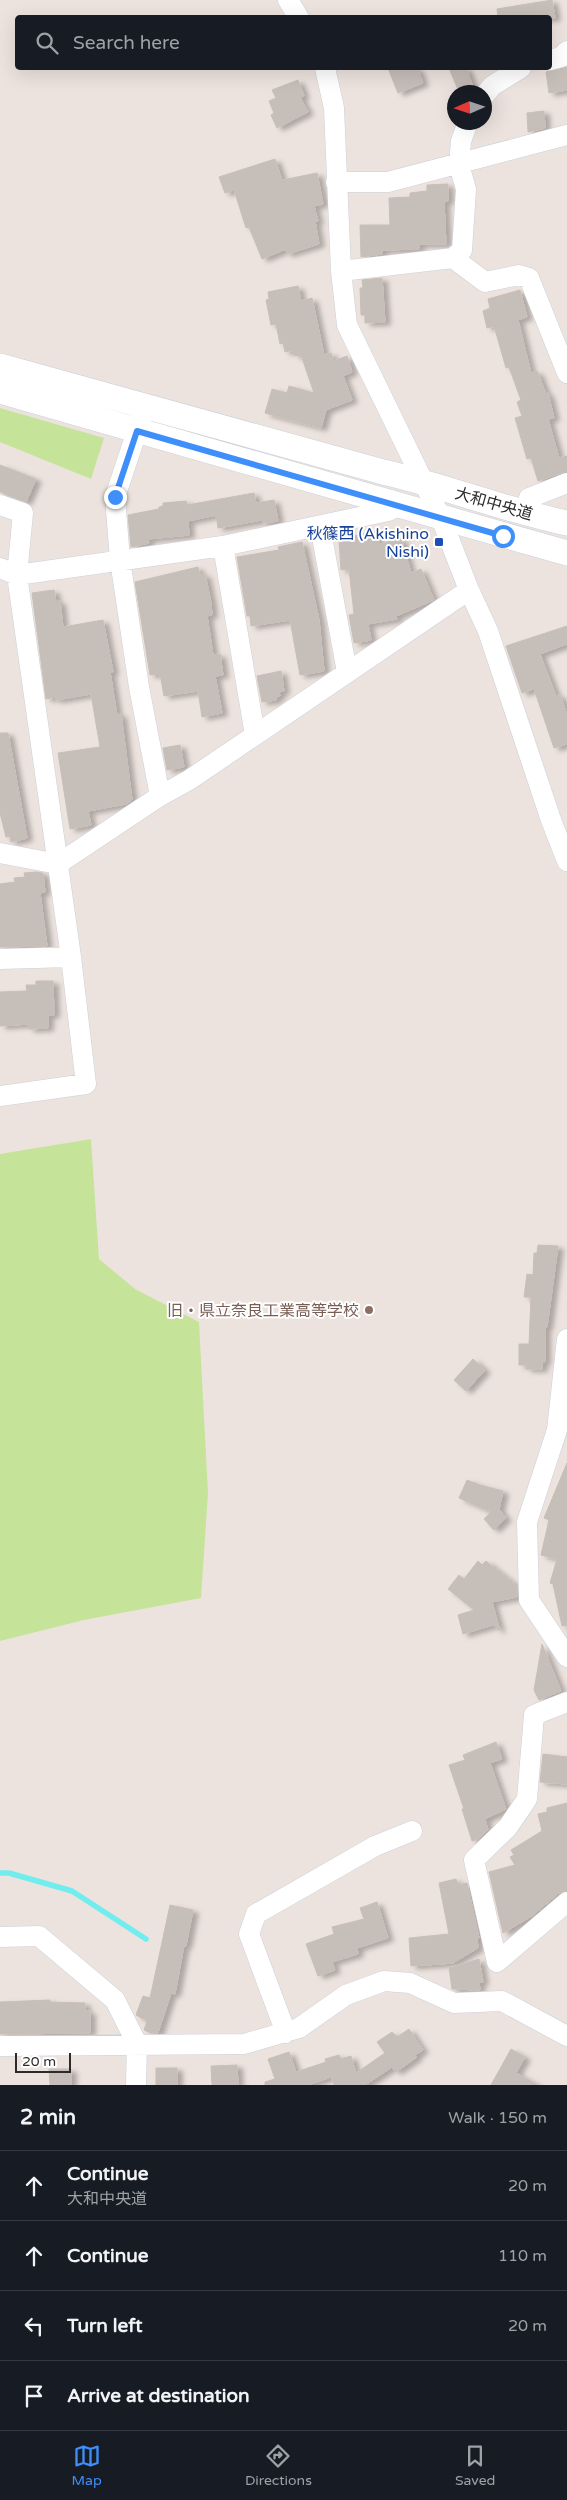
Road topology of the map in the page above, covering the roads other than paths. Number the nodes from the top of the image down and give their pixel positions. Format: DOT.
graph roads {
  1 [pos="288,0"];
  2 [pos="297,15"];
  3 [pos="567,51"];
  4 [pos="552,59"];
  5 [pos="325,70"];
  6 [pos="518,70"];
  7 [pos="492,86"];
  8 [pos="465,130"];
  9 [pos="567,135"];
  10 [pos="459,165"];
  11 [pos="336,182"];
  12 [pos="453,258"];
  13 [pos="341,271"];
  14 [pos="0,366"];
  15 [pos="567,373"];
  16 [pos="0,391"];
  17 [pos="146,406"];
  18 [pos="137,431"];
  19 [pos="422,481"];
  20 [pos="567,483"];
  21 [pos="344,490"];
  22 [pos="0,504"];
  23 [pos="400,505"];
  24 [pos="525,512"];
  25 [pos="440,518"];
  26 [pos="348,520"];
  27 [pos="567,522"];
  28 [pos="320,526"];
  29 [pos="224,546"];
  30 [pos="567,553"];
  31 [pos="120,560"];
  32 [pos="8,571"];
  33 [pos="469,590"];
  34 [pos="347,672"];
  35 [pos="255,734"];
  36 [pos="160,796"];
  37 [pos="0,853"];
  38 [pos="567,861"];
  39 [pos="58,864"];
  40 [pos="71,957"];
  41 [pos="0,959"];
  42 [pos="0,1096"];
  43 [pos="567,1339"];
  44 [pos="567,1657"];
  45 [pos="567,1702"];
  46 [pos="412,1831"];
  47 [pos="567,1902"];
  48 [pos="0,1937"];
  49 [pos="286,2032"];
  50 [pos="567,2036"];
  51 [pos="137,2044"];
  52 [pos="0,2046"];
  53 [pos="136,2085"];
  1 -- 2 [label="street"];
  3 -- 4 [label="street"];
  5 -- 11 [label="street"];
  6 -- 7 [label="street"];
  8 -- 10 [label="street"];
  9 -- 10 [label="street"];
  10 -- 11 [label="street"];
  10 -- 12 [label="street"];
  11 -- 13 [label="street"];
  12 -- 13 [label="street"];
  12 -- 15 [label="street"];
  13 -- 19 [label="street"];
  14 -- 17 [label="street, 大和中央道"];
  16 -- 18 [label="street, 大和中央道"];
  17 -- 18 [label="street"];
  17 -- 19 [label="street, 大和中央道"];
  18 -- 21 [label="street, 大和中央道"];
  18 -- 31 [label="street"];
  19 -- 24 [label="street, 大和中央道"];
  19 -- 25 [label="street"];
  20 -- 24 [label="street"];
  21 -- 23 [label="street, 大和中央道"];
  21 -- 26 [label="street"];
  22 -- 32 [label="street"];
  23 -- 25 [label="street, 大和中央道"];
  23 -- 26 [label="street"];
  24 -- 27 [label="street, 大和中央道"];
  25 -- 30 [label="street, 大和中央道"];
  25 -- 33 [label="street"];
  26 -- 28 [label="street"];
  28 -- 29 [label="street"];
  28 -- 34 [label="street"];
  29 -- 31 [label="street"];
  29 -- 35 [label="street"];
  31 -- 32 [label="street"];
  31 -- 36 [label="street"];
  32 -- 39 [label="street"];
  33 -- 34 [label="street"];
  33 -- 38 [label="street"];
  34 -- 35 [label="street"];
  35 -- 36 [label="street"];
  36 -- 39 [label="street"];
  37 -- 39 [label="street"];
  39 -- 40 [label="street"];
  40 -- 41 [label="street"];
  40 -- 42 [label="street"];
  43 -- 44 [label="street"];
  45 -- 47 [label="street"];
  46 -- 49 [label="street"];
  48 -- 51 [label="street"];
  49 -- 50 [label="street"];
  49 -- 51 [label="street"];
  51 -- 52 [label="street"];
  51 -- 53 [label="street"];
}
